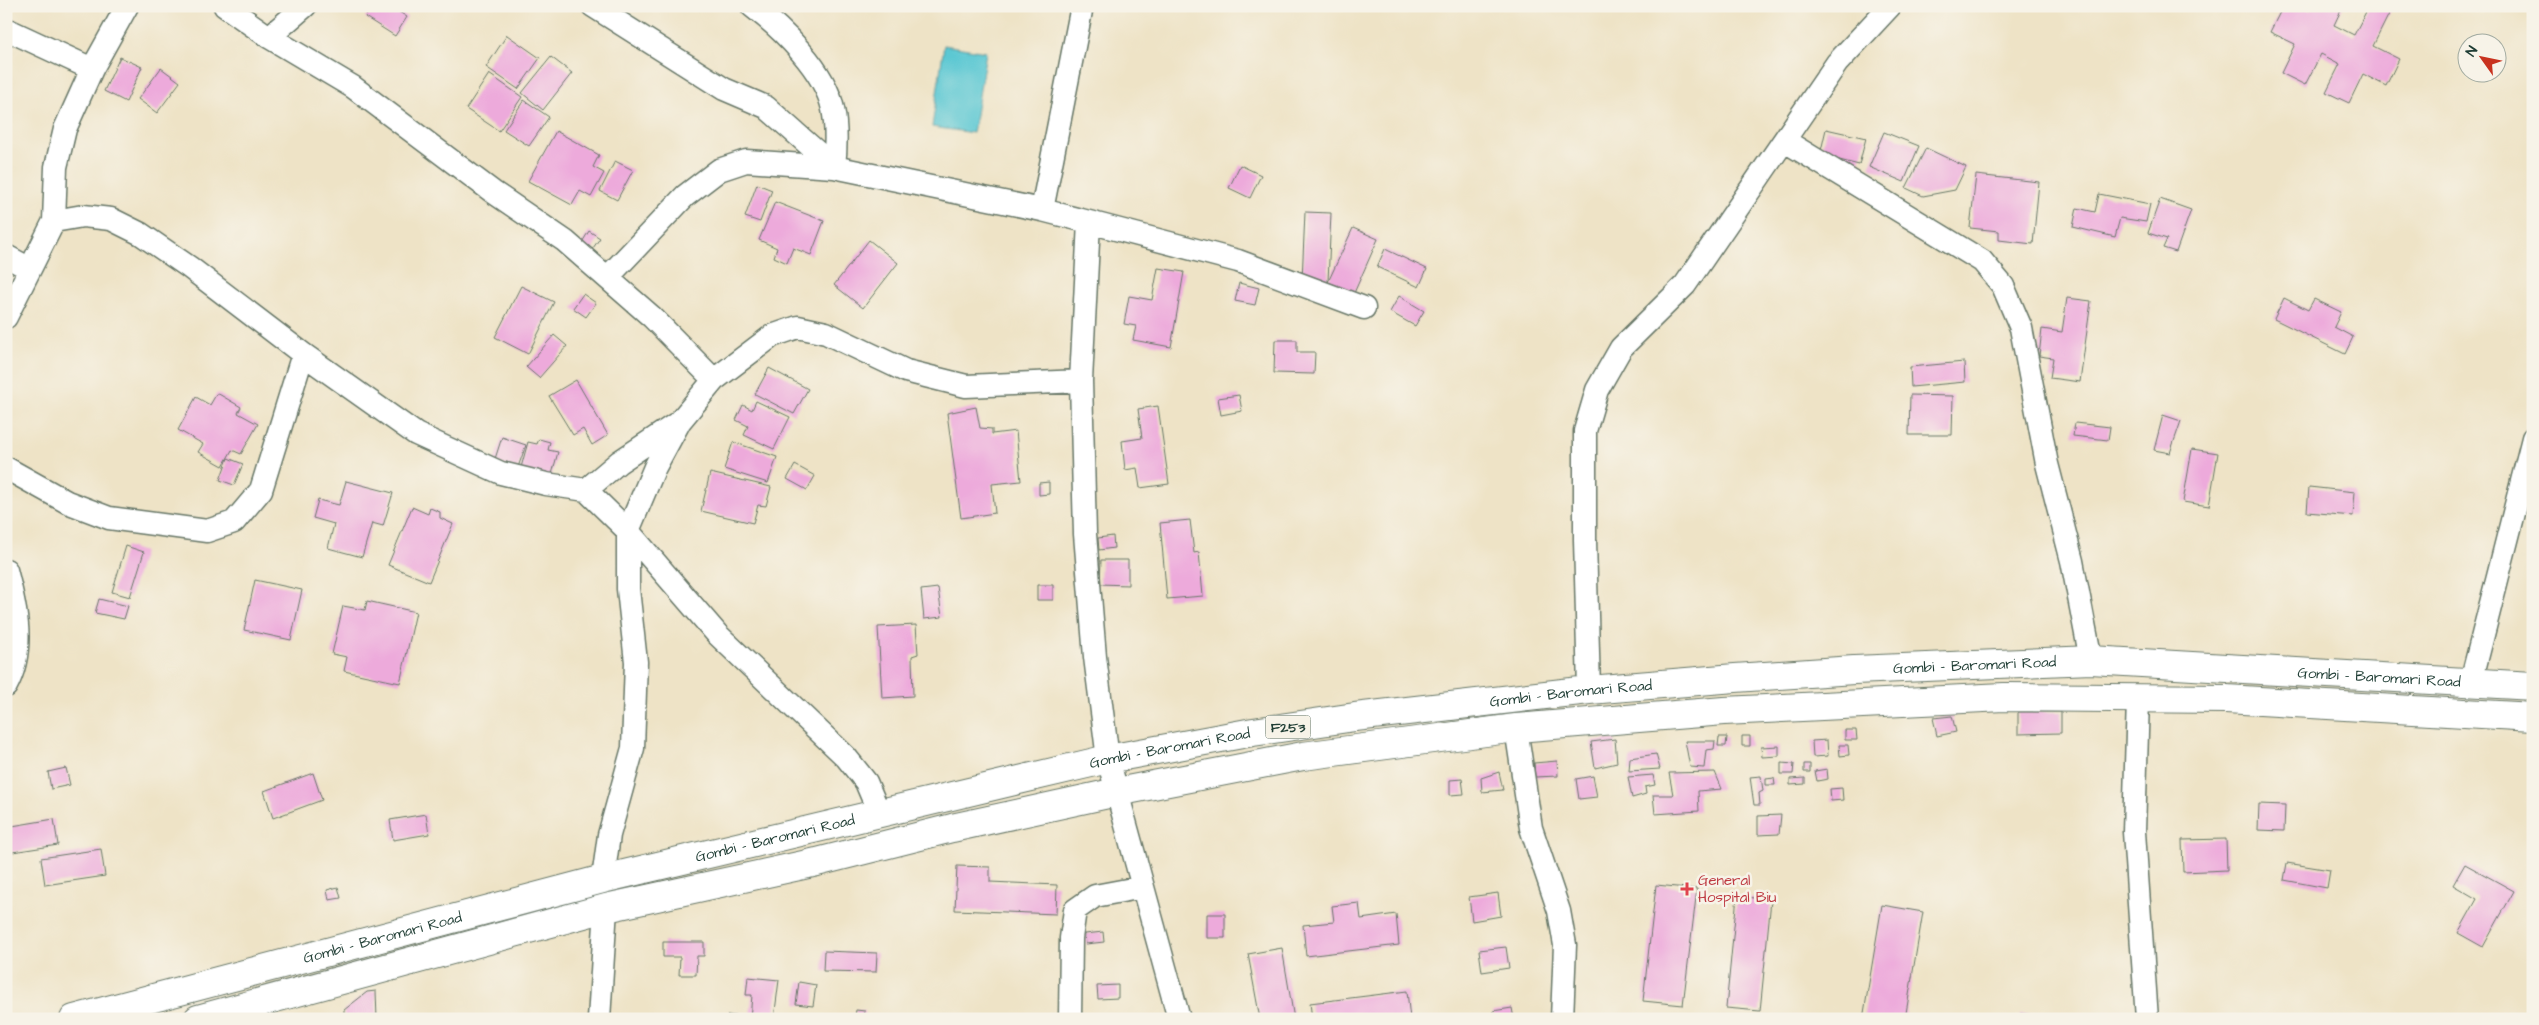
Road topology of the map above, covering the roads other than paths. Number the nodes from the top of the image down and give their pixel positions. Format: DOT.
graph roads {
  1 [pos="127,6"];
  2 [pos="225,6"];
  3 [pos="305,6"];
  4 [pos="593,6"];
  5 [pos="752,6"];
  6 [pos="1082,6"];
  7 [pos="1890,6"];
  8 [pos="6,29"];
  9 [pos="269,38"];
  10 [pos="92,69"];
  11 [pos="1785,141"];
  12 [pos="834,167"];
  13 [pos="1042,210"];
  14 [pos="54,221"];
  15 [pos="1089,222"];
  16 [pos="6,256"];
  17 [pos="30,269"];
  18 [pos="608,277"];
  19 [pos="1364,308"];
  20 [pos="6,317"];
  21 [pos="303,354"];
  22 [pos="714,380"];
  23 [pos="1081,381"];
  24 [pos="680,421"];
  25 [pos="2533,438"];
  26 [pos="6,468"];
  27 [pos="586,490"];
  28 [pos="628,531"];
  29 [pos="6,570"];
  30 [pos="2091,660"];
  31 [pos="2378,677"];
  32 [pos="2471,682"];
  33 [pos="6,686"];
  34 [pos="2533,686"];
  35 [pos="1589,690"];
  36 [pos="2138,699"];
  37 [pos="2369,708"];
  38 [pos="2533,717"];
  39 [pos="1516,728"];
  40 [pos="1108,759"];
  41 [pos="1117,792"];
  42 [pos="880,815"];
  43 [pos="603,880"];
  44 [pos="1143,887"];
  45 [pos="606,908"];
  46 [pos="74,1019"];
  47 [pos="198,1019"];
  48 [pos="599,1019"];
  49 [pos="1070,1019"];
  50 [pos="1179,1019"];
  51 [pos="1562,1019"];
  52 [pos="2146,1019"];
  1 -- 10 [label="street"];
  2 -- 9 [label="street"];
  3 -- 9 [label="street"];
  4 -- 12 [label="street"];
  5 -- 12 [label="street"];
  6 -- 13 [label="street"];
  7 -- 11 [label="street"];
  8 -- 10 [label="street"];
  9 -- 18 [label="street"];
  10 -- 14 [label="street"];
  11 -- 30 [label="street"];
  11 -- 35 [label="street"];
  12 -- 13 [label="street"];
  12 -- 18 [label="street"];
  13 -- 15 [label="street"];
  14 -- 17 [label="street"];
  14 -- 21 [label="street"];
  15 -- 19 [label="street"];
  15 -- 23 [label="street"];
  16 -- 17 [label="street"];
  17 -- 20 [label="street"];
  18 -- 22 [label="street"];
  21 -- 26 [label="street"];
  21 -- 27 [label="street"];
  22 -- 23 [label="street"];
  22 -- 24 [label="street"];
  23 -- 40 [label="street"];
  24 -- 27 [label="street"];
  24 -- 28 [label="street"];
  25 -- 32 [label="street"];
  27 -- 28 [label="street"];
  28 -- 42 [label="street"];
  28 -- 43 [label="street"];
  29 -- 33 [label="street"];
  30 -- 31 [label="main road, Gombi - Baromari Road / F253"];
  30 -- 35 [label="main road, Gombi - Baromari Road / F253"];
  31 -- 32 [label="main road, Gombi - Baromari Road / F253"];
  31 -- 37 [label="main road"];
  32 -- 34 [label="main road, Gombi - Baromari Road / F253"];
  35 -- 40 [label="main road, Gombi - Baromari Road / F253"];
  36 -- 37 [label="main road, Gombi - Baromari Road / F253"];
  36 -- 39 [label="main road, Gombi - Baromari Road / F253"];
  36 -- 52 [label="street"];
  37 -- 38 [label="main road, Gombi - Baromari Road / F253"];
  39 -- 41 [label="main road, Gombi - Baromari Road / F253"];
  39 -- 51 [label="street"];
  40 -- 41 [label="street"];
  40 -- 42 [label="main road, Gombi - Baromari Road / F253"];
  41 -- 44 [label="street"];
  41 -- 45 [label="main road, Gombi - Baromari Road / F253"];
  42 -- 43 [label="main road, Gombi - Baromari Road / F253"];
  43 -- 46 [label="main road, Gombi - Baromari Road / F253"];
  44 -- 49 [label="street"];
  44 -- 50 [label="street"];
  45 -- 47 [label="main road, Gombi - Baromari Road / F253"];
  45 -- 48 [label="street"];
}
